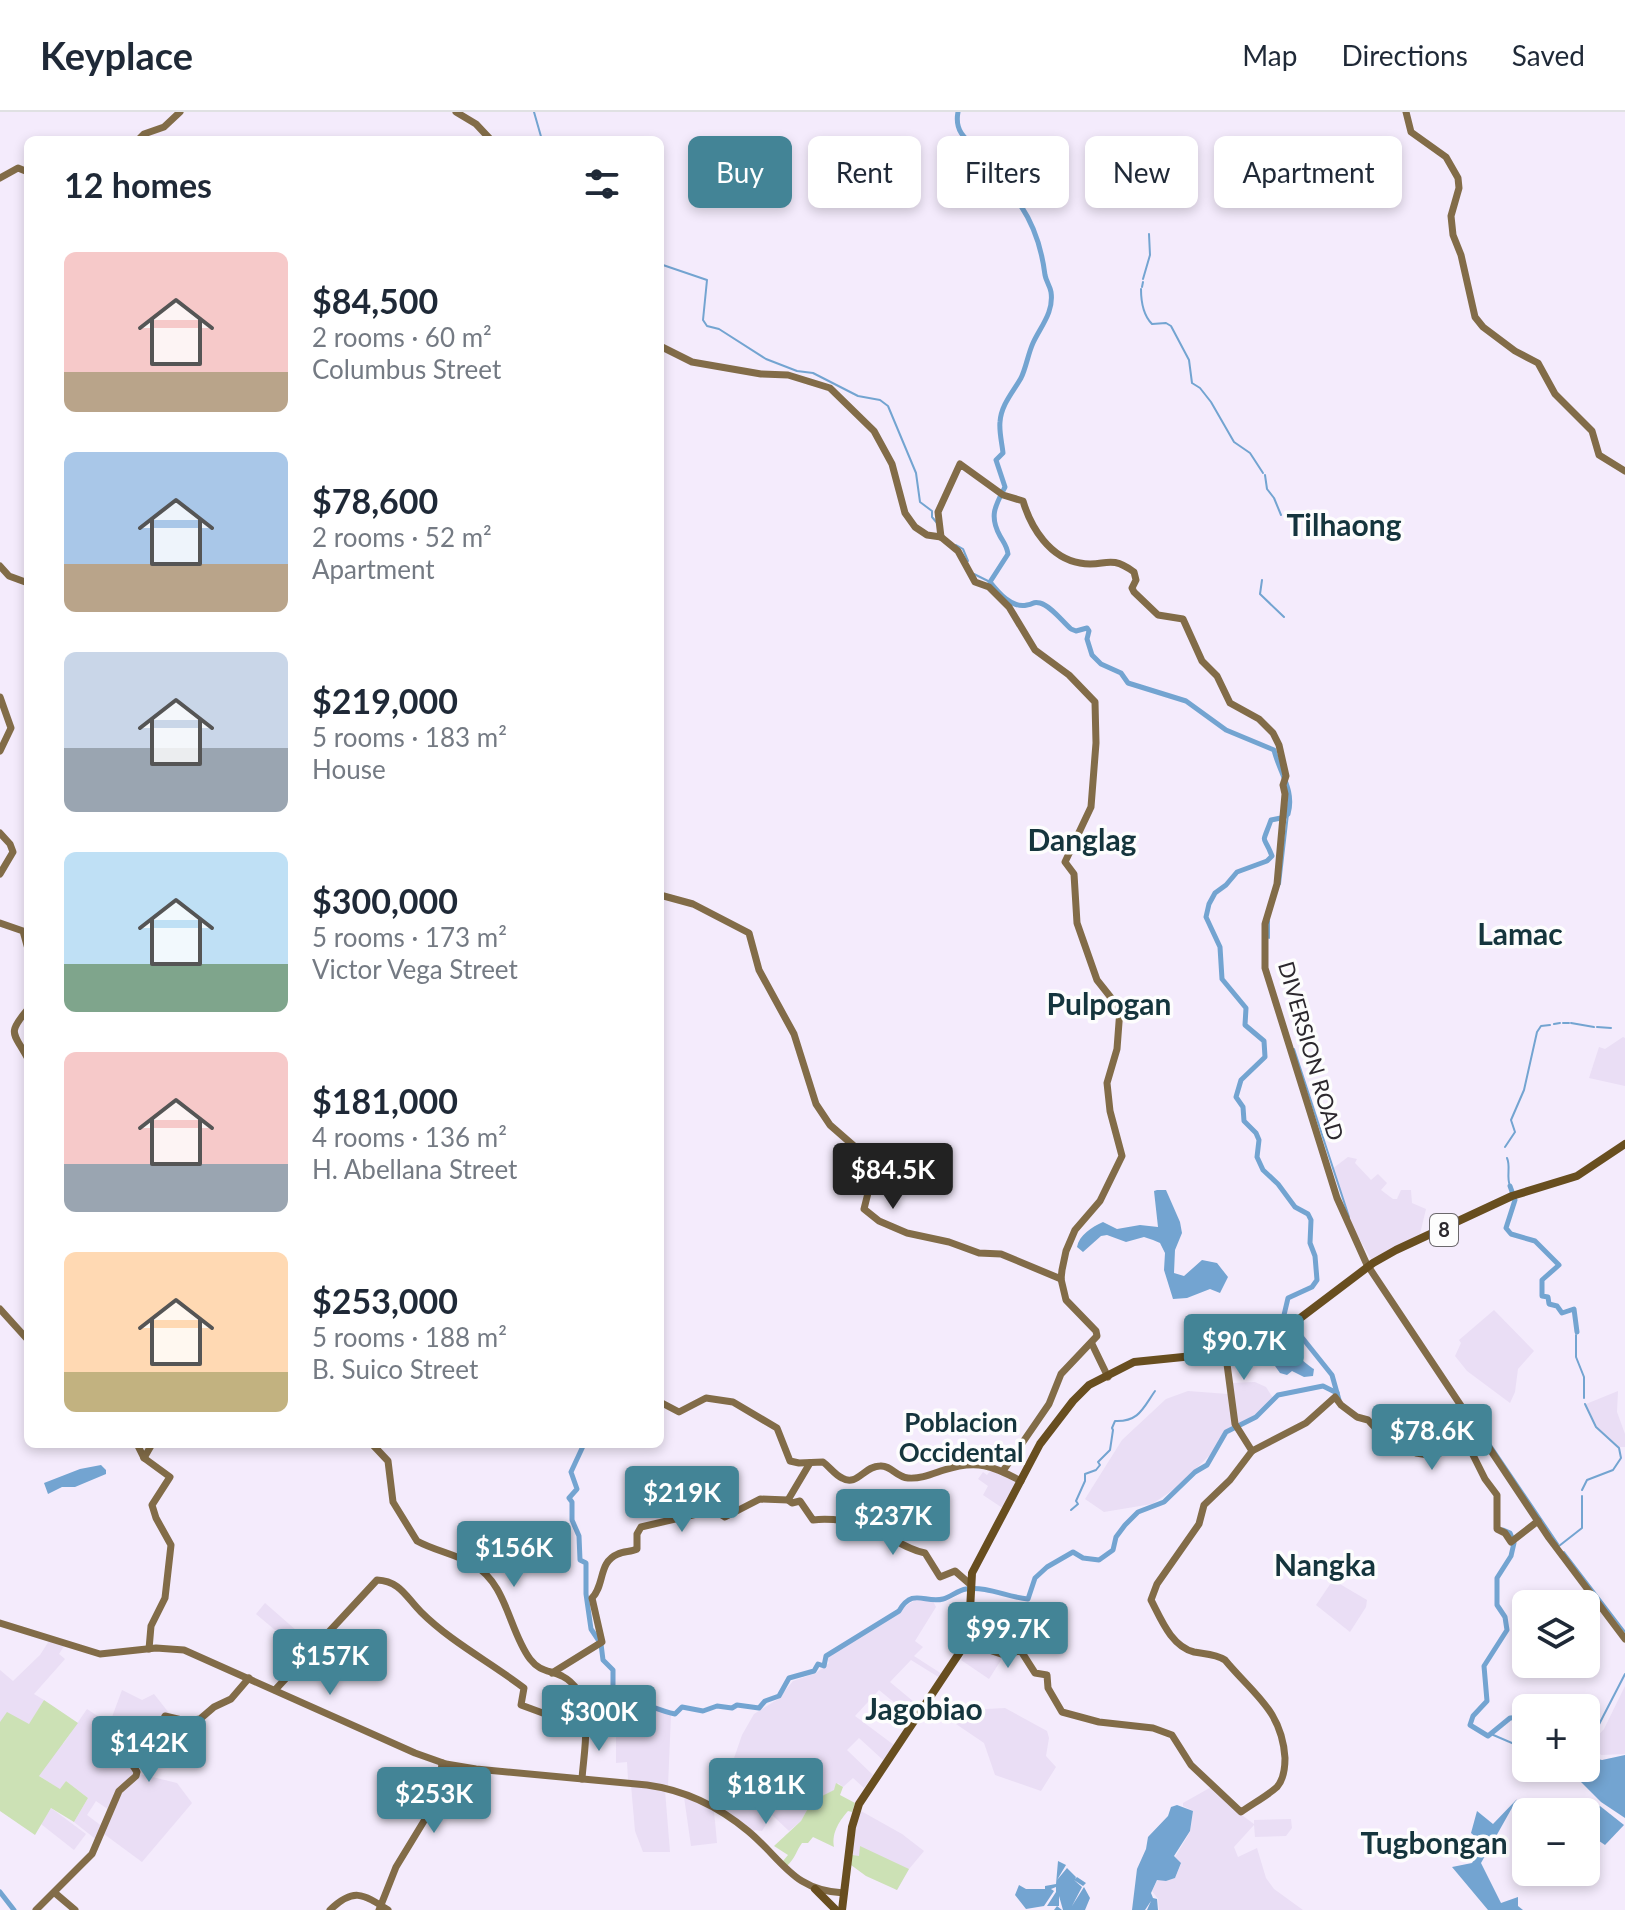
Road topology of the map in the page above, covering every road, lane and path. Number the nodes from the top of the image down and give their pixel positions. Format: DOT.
graph roads {
  1 [pos="180,112"];
  2 [pos="456,112"];
  3 [pos="1406,112"];
  4 [pos="142,136"];
  5 [pos="487,136"];
  6 [pos="24,170"];
  7 [pos="0,178"];
  8 [pos="664,348"];
  9 [pos="1625,471"];
  10 [pos="941,537"];
  11 [pos="0,566"];
  12 [pos="24,582"];
  13 [pos="0,697"];
  14 [pos="0,751"];
  15 [pos="0,833"];
  16 [pos="0,874"];
  17 [pos="664,896"];
  18 [pos="0,923"];
  19 [pos="24,935"];
  20 [pos="24,1014"];
  21 [pos="24,1053"];
  22 [pos="1625,1146"];
  23 [pos="1371,1266"];
  24 [pos="1061,1279"];
  25 [pos="0,1309"];
  26 [pos="24,1336"];
  27 [pos="1092,1344"];
  28 [pos="1224,1350"];
  29 [pos="1107,1376"];
  30 [pos="664,1404"];
  31 [pos="1032,1429"];
  32 [pos="1046,1438"];
  33 [pos="139,1448"];
  34 [pos="150,1448"];
  35 [pos="376,1448"];
  36 [pos="1252,1451"];
  37 [pos="144,1458"];
  38 [pos="810,1463"];
  39 [pos="1003,1471"];
  40 [pos="1021,1481"];
  41 [pos="788,1500"];
  42 [pos="1538,1521"];
  43 [pos="972,1585"];
  44 [pos="0,1623"];
  45 [pos="1625,1639"];
  46 [pos="965,1642"];
  47 [pos="149,1649"];
  48 [pos="552,1673"];
  49 [pos="249,1678"];
  50 [pos="275,1690"];
  51 [pos="585,1724"];
  52 [pos="442,1763"];
  53 [pos="582,1779"];
  54 [pos="815,1889"];
  55 [pos="55,1893"];
  56 [pos="844,1893"];
  57 [pos="383,1908"];
  58 [pos="36,1910"];
  59 [pos="75,1910"];
  60 [pos="330,1910"];
  61 [pos="839,1910"];
  1 -- 4 [label="street"];
  2 -- 5 [label="street"];
  3 -- 9 [label="street"];
  6 -- 7 [label="street"];
  8 -- 10 [label="street"];
  10 -- 23 [label="street, DIVERSION ROAD"];
  10 -- 24 [label="street"];
  11 -- 12 [label="street"];
  13 -- 14 [label="street"];
  15 -- 16 [label="street"];
  17 -- 24 [label="street"];
  18 -- 19 [label="street"];
  20 -- 21 [label="street"];
  22 -- 23 [label="main road, 8"];
  23 -- 28 [label="main road, 8"];
  23 -- 42 [label="street, DIVERSION ROAD"];
  24 -- 27 [label="street"];
  25 -- 26 [label="street"];
  27 -- 29 [label="street"];
  27 -- 31 [label="street"];
  28 -- 29 [label="main road, 8"];
  28 -- 36 [label="street"];
  29 -- 32 [label="main road, 8"];
  30 -- 38 [label="street"];
  31 -- 32 [label="street"];
  31 -- 39 [label="street"];
  32 -- 40 [label="main road, 8"];
  32 -- 43 [label="main road, 8"];
  33 -- 37 [label="street"];
  34 -- 37 [label="street"];
  35 -- 48 [label="street"];
  36 -- 42 [label="street"];
  36 -- 46 [label="street"];
  37 -- 47 [label="street"];
  38 -- 39 [label="street"];
  38 -- 41 [label="street"];
  39 -- 40 [label="street"];
  40 -- 43 [label="main road, 8"];
  41 -- 43 [label="street"];
  41 -- 48 [label="street"];
  42 -- 45 [label="street, DIVERSION ROAD"];
  43 -- 46 [label="main road, 8"];
  44 -- 47 [label="street"];
  46 -- 56 [label="main road, 8"];
  47 -- 49 [label="street"];
  48 -- 51 [label="street"];
  49 -- 50 [label="street"];
  49 -- 55 [label="street"];
  50 -- 51 [label="street"];
  50 -- 52 [label="street"];
  51 -- 53 [label="street"];
  52 -- 53 [label="street"];
  52 -- 57 [label="street"];
  53 -- 54 [label="street"];
  54 -- 56 [label="street"];
  54 -- 61 [label="main road"];
  55 -- 58 [label="street"];
  55 -- 59 [label="street"];
  56 -- 61 [label="main road, 8"];
  57 -- 60 [label="street"];
}
